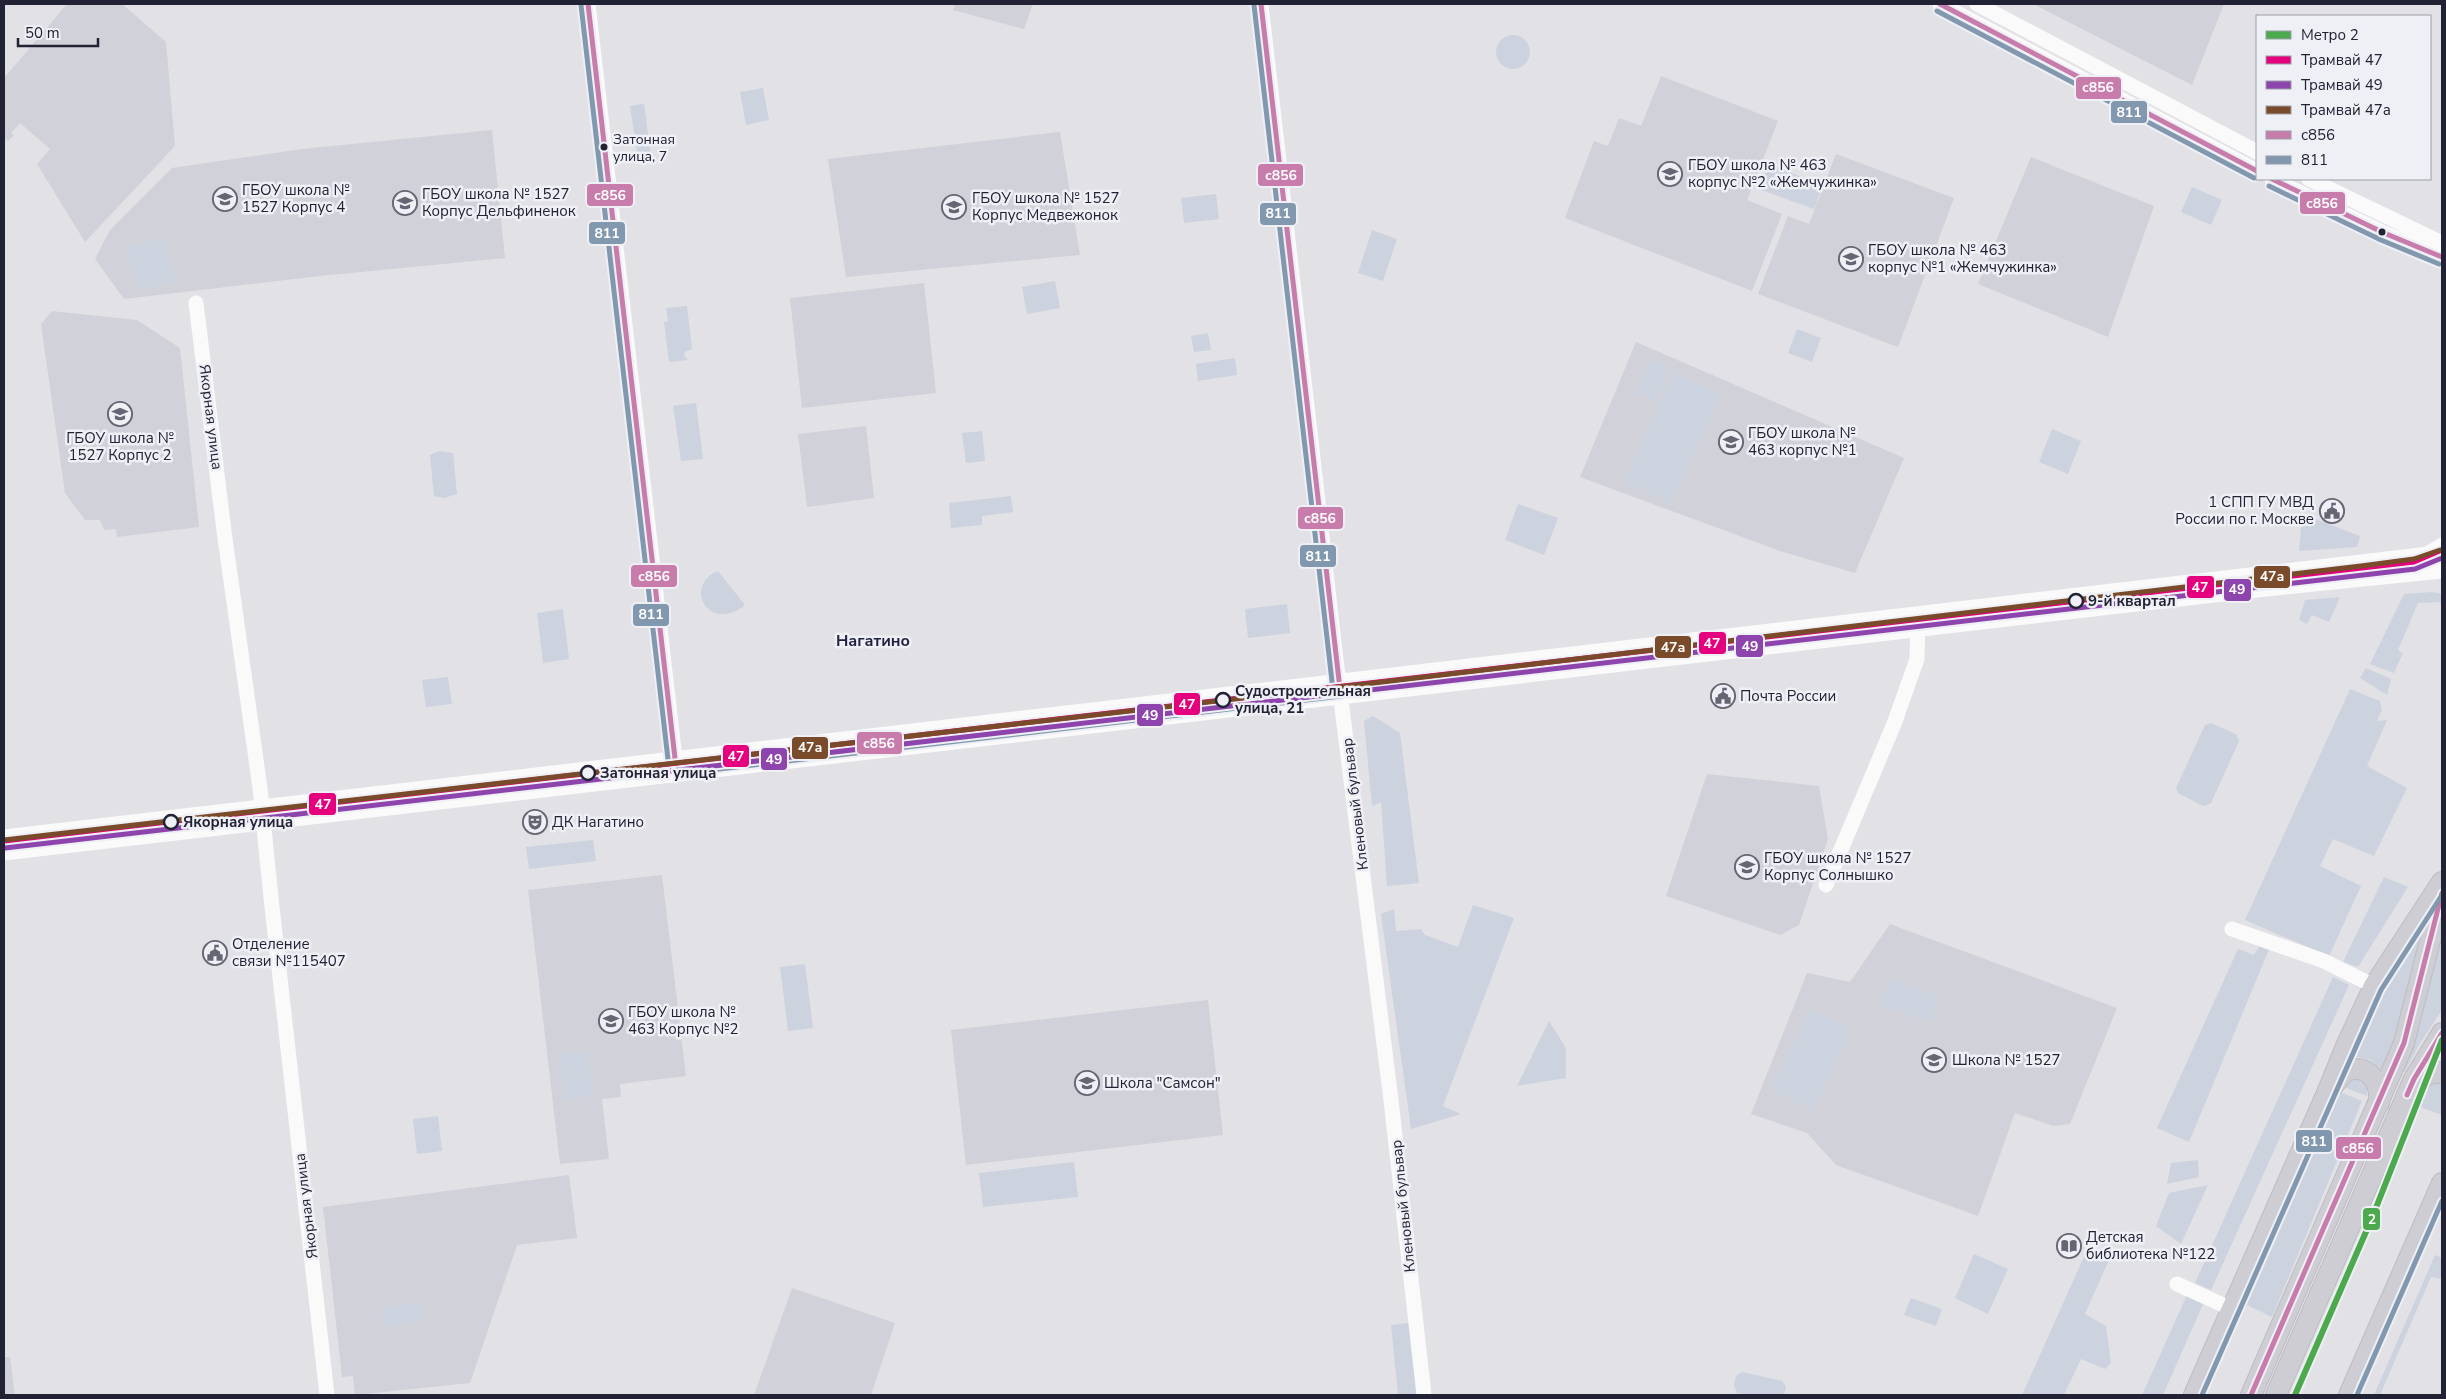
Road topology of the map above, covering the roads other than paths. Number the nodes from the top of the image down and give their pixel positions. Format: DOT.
graph roads {
  1 [pos="588,4"];
  2 [pos="1261,4"];
  3 [pos="1940,4"];
  4 [pos="1977,4"];
  5 [pos="2194,120"];
  6 [pos="2188,135"];
  7 [pos="2256,151"];
  8 [pos="2256,170"];
  9 [pos="2274,180"];
  10 [pos="2311,180"];
  11 [pos="2442,243"];
  12 [pos="2442,257"];
  13 [pos="196,303"];
  14 [pos="2442,545"];
  15 [pos="2442,571"];
  16 [pos="1917,614"];
  17 [pos="1918,630"];
  18 [pos="1339,681"];
  19 [pos="1342,697"];
  20 [pos="675,759"];
  21 [pos="677,775"];
  22 [pos="262,807"];
  23 [pos="264,823"];
  24 [pos="4,837"];
  25 [pos="4,853"];
  26 [pos="2442,882"];
  27 [pos="1826,885"];
  28 [pos="2442,893"];
  29 [pos="2232,929"];
  30 [pos="2374,986"];
  31 [pos="2442,1033"];
  32 [pos="2442,1072"];
  33 [pos="2408,1091"];
  34 [pos="2327,1093"];
  35 [pos="2378,1106"];
  36 [pos="2442,1183"];
  37 [pos="2177,1284"];
  38 [pos="2232,1309"];
  39 [pos="327,1395"];
  40 [pos="1424,1395"];
  41 [pos="2194,1395"];
  42 [pos="2251,1395"];
  43 [pos="2276,1395"];
  44 [pos="2349,1395"];
  1 -- 20 [label="street"];
  2 -- 18 [label="street, Кленовый бульвар"];
  3 -- 6 [label="street"];
  4 -- 5 [label="street"];
  5 -- 6 [label="street"];
  5 -- 7 [label="street"];
  6 -- 8 [label="street"];
  9 -- 12 [label="street"];
  10 -- 11 [label="street"];
  13 -- 22 [label="street, Якорная улица"];
  14 -- 16 [label="street"];
  15 -- 17 [label="street"];
  16 -- 17 [label="street"];
  16 -- 18 [label="street"];
  17 -- 19 [label="street"];
  17 -- 27 [label="street"];
  18 -- 19 [label="street, Кленовый бульвар"];
  18 -- 20 [label="street"];
  19 -- 21 [label="street"];
  19 -- 40 [label="street, Кленовый бульвар"];
  20 -- 21 [label="street"];
  20 -- 22 [label="street"];
  21 -- 23 [label="street"];
  22 -- 23 [label="street, Якорная улица"];
  22 -- 24 [label="street"];
  23 -- 25 [label="street"];
  23 -- 39 [label="street, Якорная улица"];
  26 -- 30 [label="main road"];
  28 -- 35 [label="main road"];
  29 -- 30 [label="street"];
  30 -- 34 [label="main road"];
  31 -- 33 [label="main road"];
  32 -- 33 [label="main road"];
  33 -- 43 [label="main road"];
  34 -- 35 [label="main road"];
  34 -- 38 [label="main road"];
  35 -- 42 [label="main road"];
  36 -- 44 [label="main road"];
  37 -- 38 [label="street"];
  38 -- 41 [label="main road"];
}
